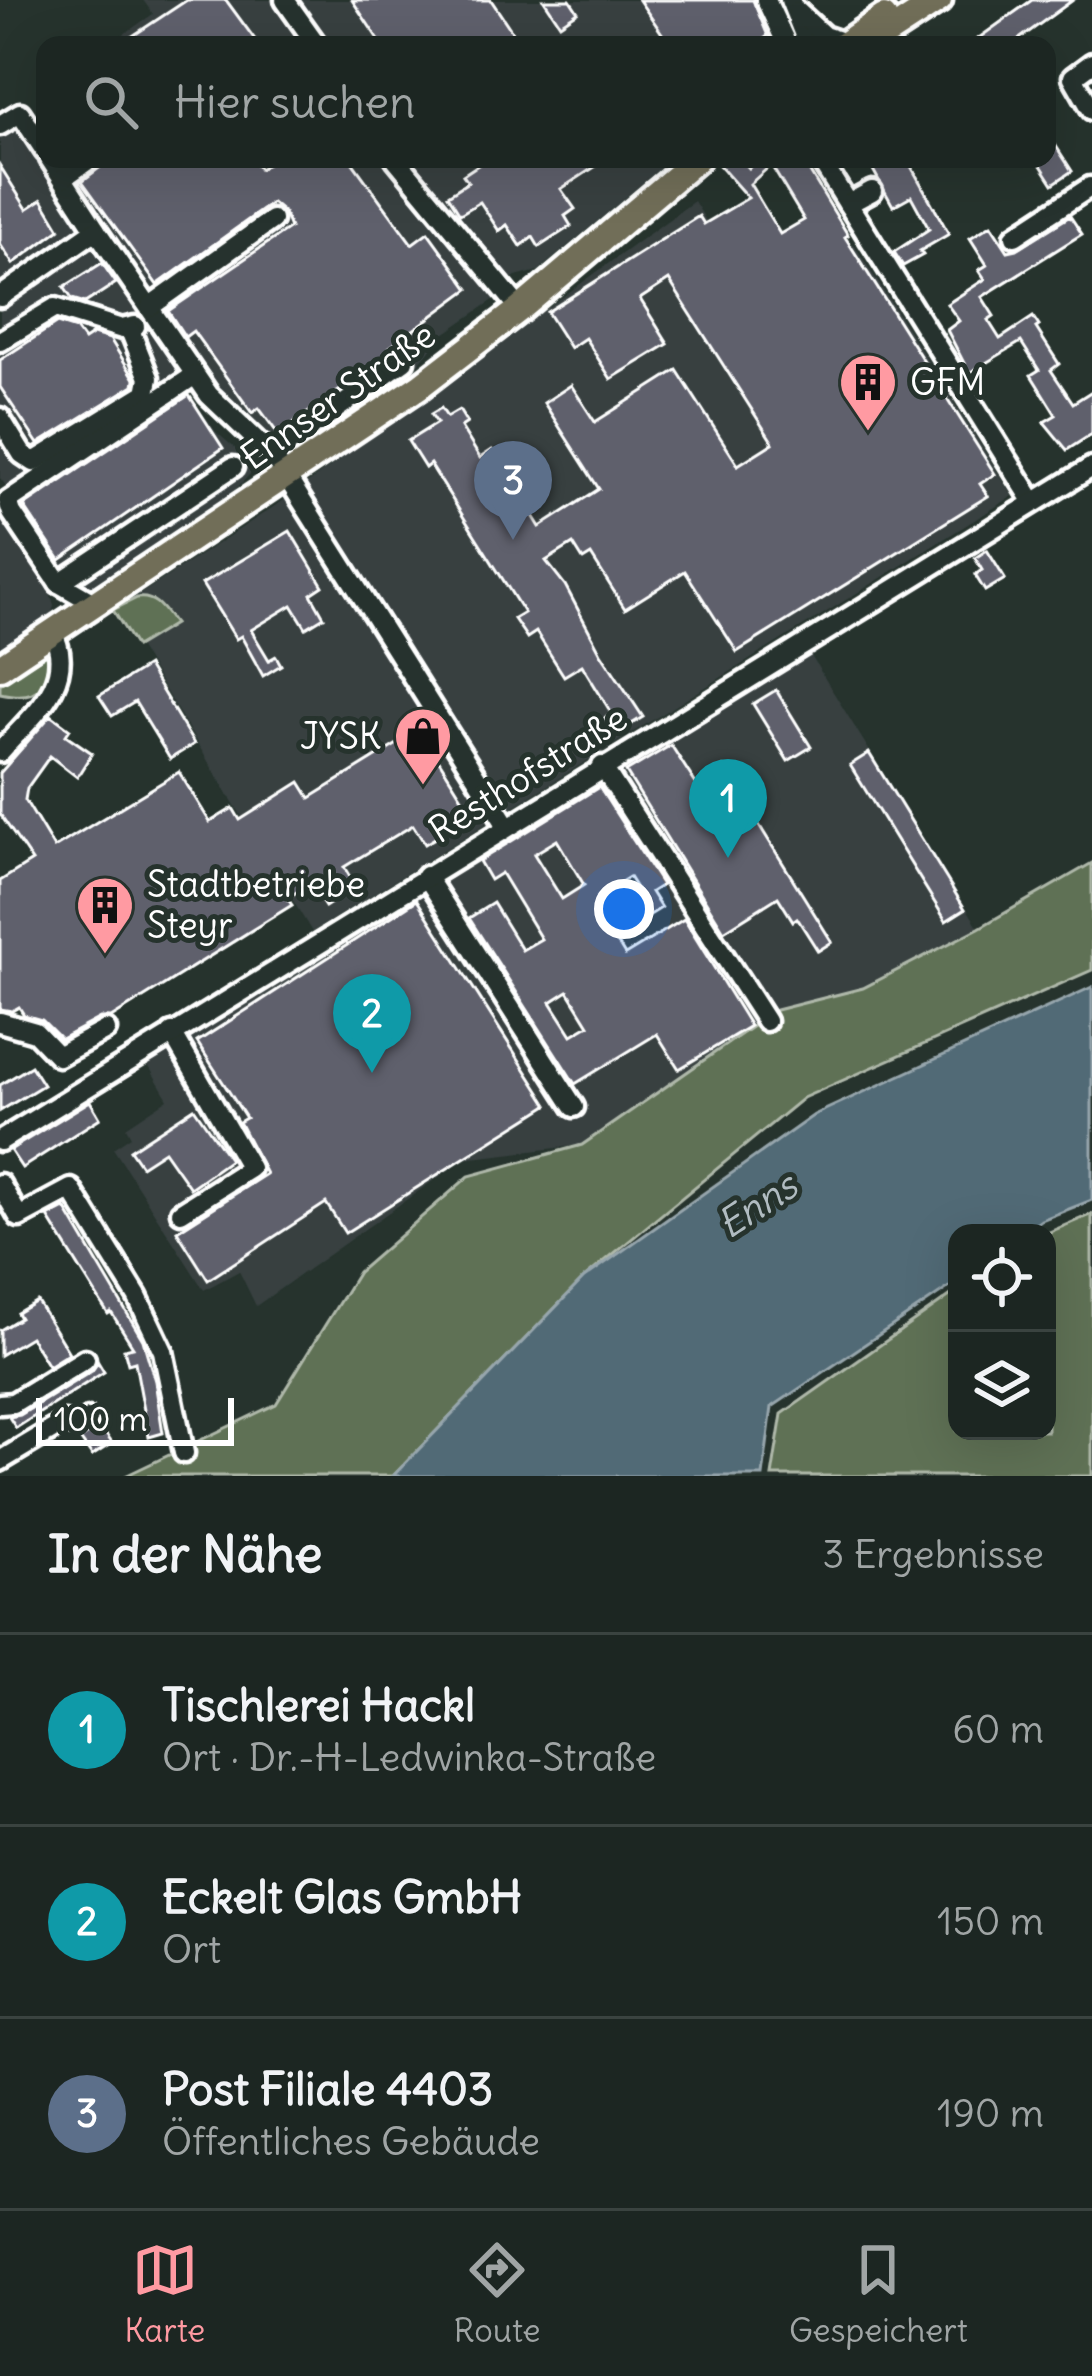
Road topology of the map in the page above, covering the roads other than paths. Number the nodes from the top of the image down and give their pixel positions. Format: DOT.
graph roads {
  1 [pos="285,0"];
  2 [pos="766,0"];
  3 [pos="911,0"];
  4 [pos="940,0"];
  5 [pos="793,6"];
  6 [pos="311,36"];
  7 [pos="783,36"];
  8 [pos="805,36"];
  9 [pos="824,36"];
  10 [pos="863,36"];
  11 [pos="868,36"];
  12 [pos="1092,63"];
  13 [pos="1092,110"];
  14 [pos="0,125"];
  15 [pos="36,137"];
  16 [pos="56,168"];
  17 [pos="77,168"];
  18 [pos="404,168"];
  19 [pos="686,168"];
  20 [pos="825,168"];
  21 [pos="63,178"];
  22 [pos="1090,187"];
  23 [pos="872,191"];
  24 [pos="848,205"];
  25 [pos="272,220"];
  26 [pos="96,230"];
  27 [pos="1015,236"];
  28 [pos="2,289"];
  29 [pos="520,309"];
  30 [pos="152,311"];
  31 [pos="130,330"];
  32 [pos="0,341"];
  33 [pos="404,361"];
  34 [pos="195,375"];
  35 [pos="0,418"];
  36 [pos="279,465"];
  37 [pos="233,467"];
  38 [pos="1092,467"];
  39 [pos="4,495"];
  40 [pos="1033,501"];
  41 [pos="59,583"];
  42 [pos="95,604"];
  43 [pos="59,628"];
  44 [pos="0,667"];
  45 [pos="0,752"];
  46 [pos="602,766"];
  47 [pos="507,826"];
  48 [pos="426,876"];
  49 [pos="766,1021"];
  50 [pos="0,1022"];
  51 [pos="106,1030"];
  52 [pos="172,1034"];
  53 [pos="574,1107"];
  54 [pos="0,1141"];
  55 [pos="0,1184"];
  56 [pos="181,1212"];
  57 [pos="85,1359"];
  58 [pos="0,1404"];
  59 [pos="88,1419"];
  60 [pos="184,1453"];
  61 [pos="0,1462"];
  62 [pos="8,1476"];
  1 -- 6 [label="street"];
  2 -- 7 [label="street"];
  3 -- 10 [label="main road"];
  4 -- 11 [label="main road"];
  5 -- 8 [label="street"];
  5 -- 9 [label="street"];
  12 -- 13 [label="street"];
  14 -- 15 [label="street"];
  16 -- 21 [label="street"];
  17 -- 21 [label="street"];
  18 -- 29 [label="street"];
  19 -- 29 [label="main road, Ennser Straße"];
  20 -- 24 [label="street"];
  21 -- 26 [label="street"];
  22 -- 27 [label="street"];
  23 -- 24 [label="street"];
  24 -- 40 [label="street"];
  25 -- 30 [label="street"];
  26 -- 28 [label="street"];
  26 -- 30 [label="street"];
  29 -- 36 [label="main road, Ennser Straße"];
  30 -- 31 [label="street"];
  30 -- 34 [label="street"];
  31 -- 32 [label="street"];
  31 -- 35 [label="street"];
  33 -- 36 [label="street"];
  34 -- 36 [label="street"];
  34 -- 39 [label="street"];
  36 -- 42 [label="main road, Ennser Straße"];
  36 -- 47 [label="street"];
  37 -- 41 [label="street"];
  38 -- 40 [label="street, Resthofstraße"];
  39 -- 41 [label="street"];
  40 -- 46 [label="street, Resthofstraße"];
  41 -- 42 [label="street"];
  41 -- 43 [label="street"];
  42 -- 43 [label="main road, Ennser Straße"];
  43 -- 44 [label="main road, Ennser Straße"];
  43 -- 45 [label="street"];
  46 -- 47 [label="street, Resthofstraße"];
  46 -- 49 [label="street"];
  47 -- 48 [label="street, Resthofstraße"];
  48 -- 52 [label="street, Resthofstraße"];
  48 -- 53 [label="street"];
  50 -- 51 [label="street"];
  52 -- 54 [label="street, Resthofstraße"];
  52 -- 56 [label="street"];
  55 -- 60 [label="street"];
  57 -- 58 [label="street"];
  59 -- 61 [label="street"];
  61 -- 62 [label="street"];
}
